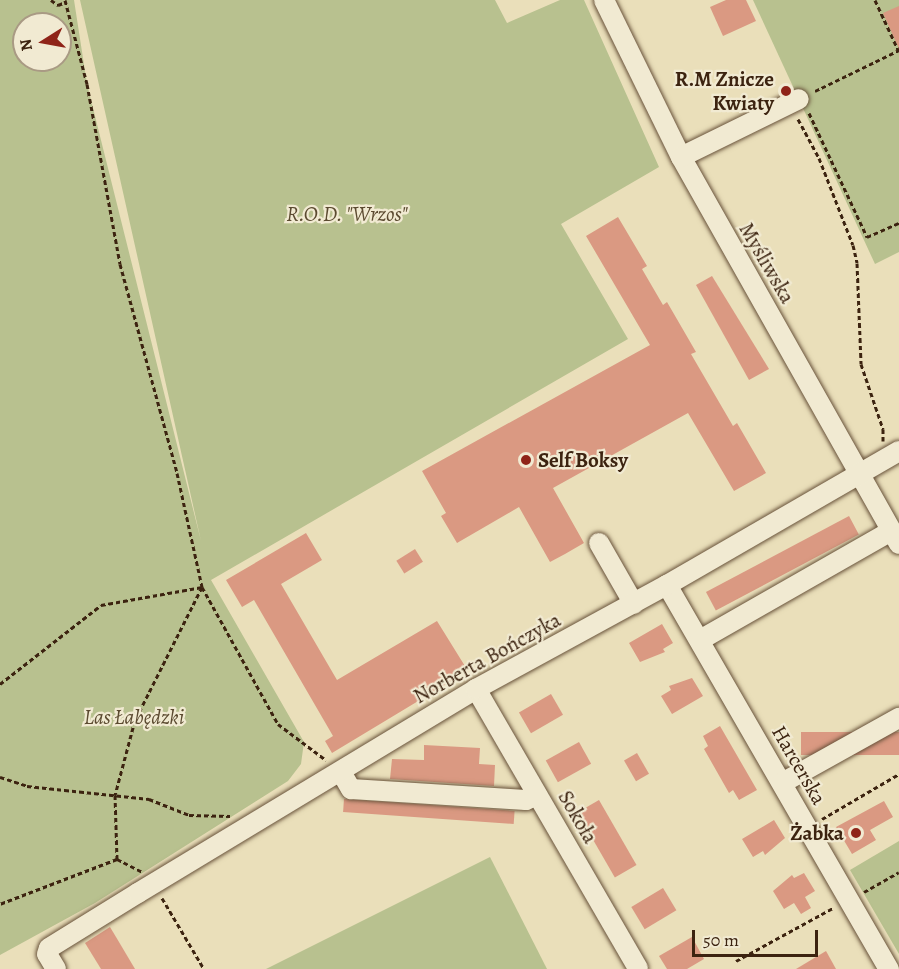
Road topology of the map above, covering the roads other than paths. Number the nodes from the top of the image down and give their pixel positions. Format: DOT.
graph roads {
  1 [pos="604,0"];
  2 [pos="800,98"];
  3 [pos="681,157"];
  4 [pos="891,449"];
  5 [pos="861,475"];
  6 [pos="897,539"];
  7 [pos="599,543"];
  8 [pos="667,585"];
  9 [pos="634,604"];
  10 [pos="700,640"];
  11 [pos="476,689"];
  12 [pos="899,718"];
  13 [pos="341,772"];
  14 [pos="782,783"];
  15 [pos="537,795"];
  16 [pos="56,969"];
  17 [pos="638,969"];
  18 [pos="889,969"];
  1 -- 3 [label="street, Myśliwska"];
  2 -- 3 [label="street"];
  3 -- 5 [label="street, Myśliwska"];
  4 -- 5 [label="street, Norberta Bończyka"];
  5 -- 6 [label="street, Myśliwska"];
  5 -- 8 [label="street, Norberta Bończyka"];
  6 -- 10 [label="street"];
  7 -- 9 [label="street"];
  8 -- 9 [label="street, Norberta Bończyka"];
  8 -- 10 [label="street, Harcerska"];
  9 -- 11 [label="street, Norberta Bończyka"];
  10 -- 14 [label="street, Harcerska"];
  11 -- 13 [label="street, Norberta Bończyka"];
  11 -- 15 [label="street, Sokoła"];
  12 -- 14 [label="street"];
  13 -- 15 [label="street"];
  13 -- 16 [label="street, Norberta Bończyka"];
  14 -- 18 [label="street, Harcerska"];
  15 -- 17 [label="street, Sokoła"];
}
